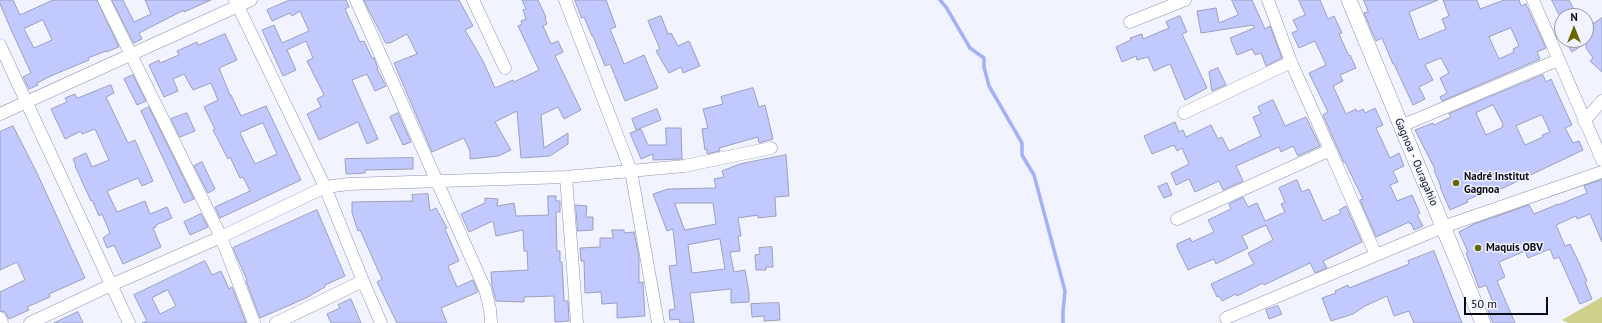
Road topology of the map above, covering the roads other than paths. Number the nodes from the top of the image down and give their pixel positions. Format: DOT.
graph roads {
  1 [pos="104,0"];
  2 [pos="251,0"];
  3 [pos="356,0"];
  4 [pos="473,0"];
  5 [pos="564,0"];
  6 [pos="1185,0"];
  7 [pos="1268,0"];
  8 [pos="1348,0"];
  9 [pos="1532,0"];
  10 [pos="237,3"];
  11 [pos="1130,22"];
  12 [pos="0,45"];
  13 [pos="130,54"];
  14 [pos="1558,60"];
  15 [pos="1292,62"];
  16 [pos="505,68"];
  17 [pos="1602,101"];
  18 [pos="27,103"];
  19 [pos="1184,113"];
  20 [pos="0,114"];
  21 [pos="1584,121"];
  22 [pos="1401,126"];
  23 [pos="771,148"];
  24 [pos="1330,150"];
  25 [pos="1602,160"];
  26 [pos="631,172"];
  27 [pos="1602,172"];
  28 [pos="566,178"];
  29 [pos="438,182"];
  30 [pos="325,187"];
  31 [pos="1177,219"];
  32 [pos="1443,227"];
  33 [pos="220,237"];
  34 [pos="1376,255"];
  35 [pos="363,281"];
  36 [pos="111,285"];
  37 [pos="0,318"];
  38 [pos="1226,318"];
  39 [pos="2,323"];
  40 [pos="30,323"];
  41 [pos="129,323"];
  42 [pos="254,323"];
  43 [pos="276,323"];
  44 [pos="381,323"];
  45 [pos="491,323"];
  46 [pos="577,323"];
  47 [pos="658,323"];
  48 [pos="1483,323"];
  1 -- 13 [label="street"];
  2 -- 10 [label="street"];
  3 -- 29 [label="street"];
  4 -- 16 [label="street"];
  5 -- 26 [label="street"];
  6 -- 11 [label="street"];
  7 -- 15 [label="street"];
  8 -- 22 [label="main road, Gagnoa - Ouragahio"];
  9 -- 14 [label="street"];
  10 -- 13 [label="street"];
  10 -- 30 [label="street"];
  12 -- 18 [label="street"];
  13 -- 18 [label="street"];
  13 -- 33 [label="street"];
  14 -- 21 [label="street"];
  14 -- 22 [label="street"];
  15 -- 19 [label="street"];
  15 -- 24 [label="street"];
  17 -- 21 [label="street"];
  18 -- 20 [label="street"];
  18 -- 36 [label="street"];
  21 -- 25 [label="street"];
  22 -- 32 [label="main road, Gagnoa - Ouragahio"];
  23 -- 26 [label="street"];
  24 -- 31 [label="street"];
  24 -- 34 [label="street"];
  26 -- 28 [label="street"];
  26 -- 47 [label="street"];
  27 -- 32 [label="street"];
  28 -- 29 [label="street"];
  28 -- 46 [label="street"];
  29 -- 30 [label="street"];
  29 -- 45 [label="street"];
  30 -- 33 [label="street"];
  30 -- 35 [label="street"];
  32 -- 34 [label="street"];
  32 -- 48 [label="main road, Gagnoa - Ouragahio"];
  33 -- 36 [label="street"];
  33 -- 42 [label="street"];
  34 -- 38 [label="street"];
  35 -- 43 [label="street"];
  35 -- 44 [label="street"];
  36 -- 40 [label="street"];
  36 -- 41 [label="street"];
  37 -- 39 [label="street"];
}
